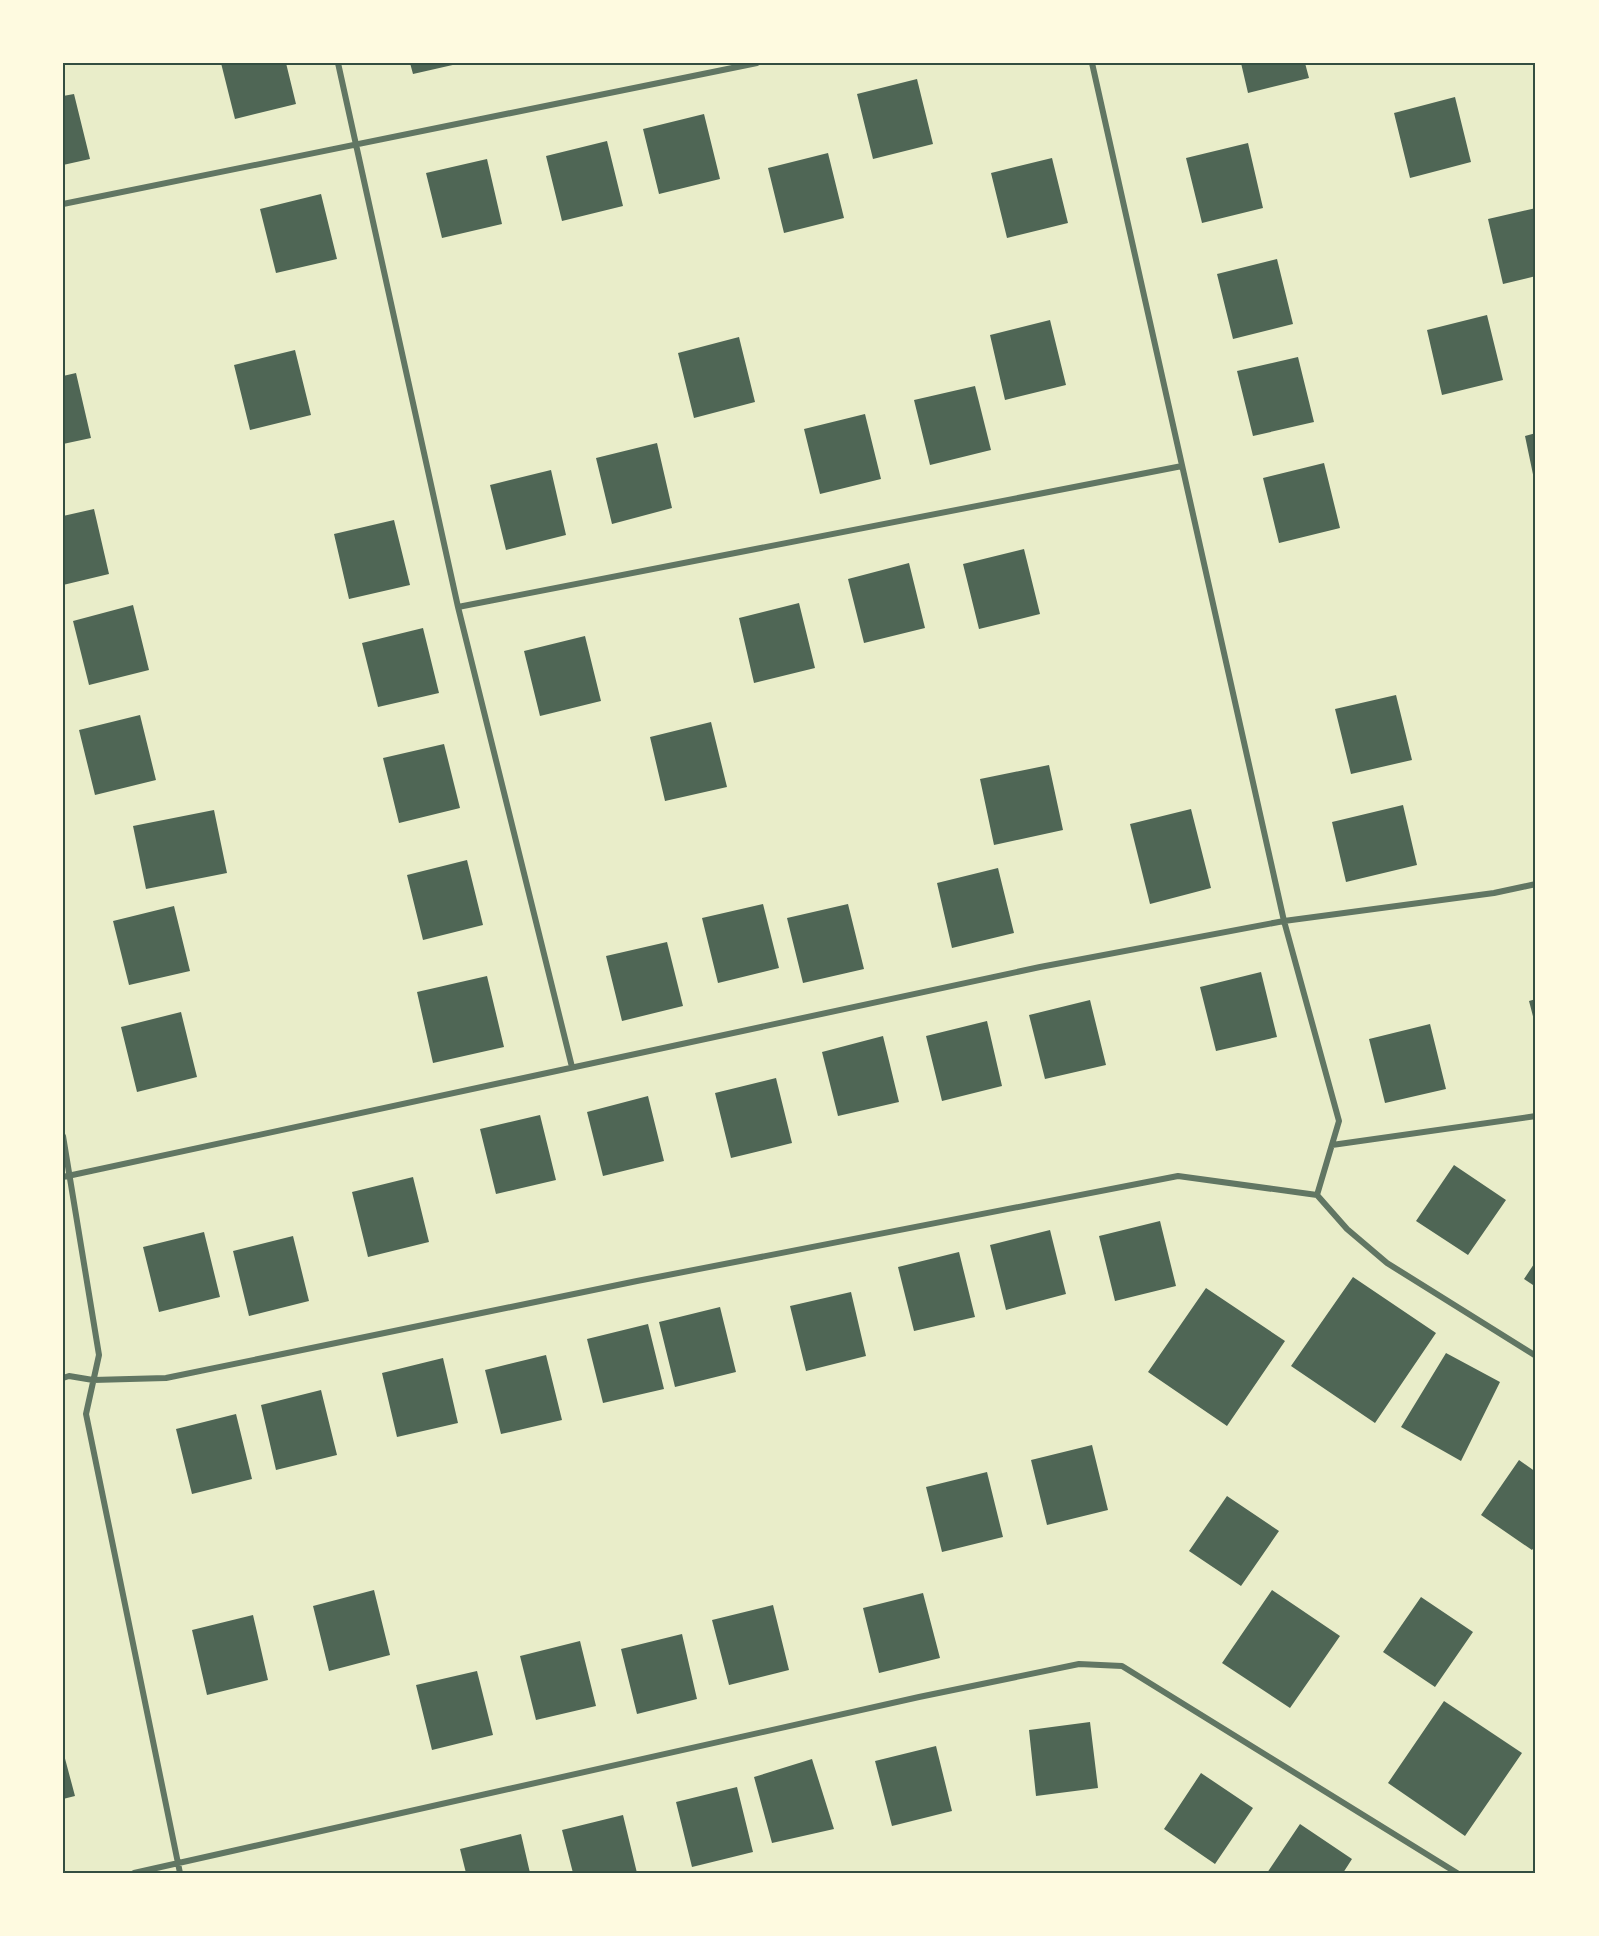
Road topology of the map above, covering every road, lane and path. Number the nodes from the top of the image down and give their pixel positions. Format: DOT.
graph roads {
  1 [pos="338,63"];
  2 [pos="757,63"];
  3 [pos="1092,63"];
  4 [pos="356,144"];
  5 [pos="63,204"];
  6 [pos="1182,466"];
  7 [pos="458,607"];
  8 [pos="1536,884"];
  9 [pos="1284,921"];
  10 [pos="572,1067"];
  11 [pos="1536,1116"];
  12 [pos="63,1136"];
  13 [pos="1332,1145"];
  14 [pos="66,1176"];
  15 [pos="1317,1195"];
  16 [pos="1536,1356"];
  17 [pos="63,1378"];
  18 [pos="93,1380"];
  19 [pos="178,1864"];
  20 [pos="134,1873"];
  21 [pos="180,1873"];
  22 [pos="1457,1873"];
  1 -- 4 [label="street"];
  2 -- 4 [label="street"];
  3 -- 6 [label="street"];
  4 -- 5 [label="street"];
  4 -- 7 [label="street"];
  6 -- 7 [label="street"];
  6 -- 9 [label="street"];
  7 -- 10 [label="street"];
  8 -- 9 [label="street"];
  9 -- 10 [label="street"];
  9 -- 13 [label="street"];
  10 -- 14 [label="street"];
  11 -- 13 [label="street"];
  12 -- 14 [label="street"];
  13 -- 15 [label="street"];
  14 -- 18 [label="street"];
  15 -- 16 [label="street"];
  15 -- 18 [label="street"];
  17 -- 18 [label="street"];
  18 -- 19 [label="street"];
  19 -- 20 [label="street"];
  19 -- 21 [label="street"];
  19 -- 22 [label="street"];
}
